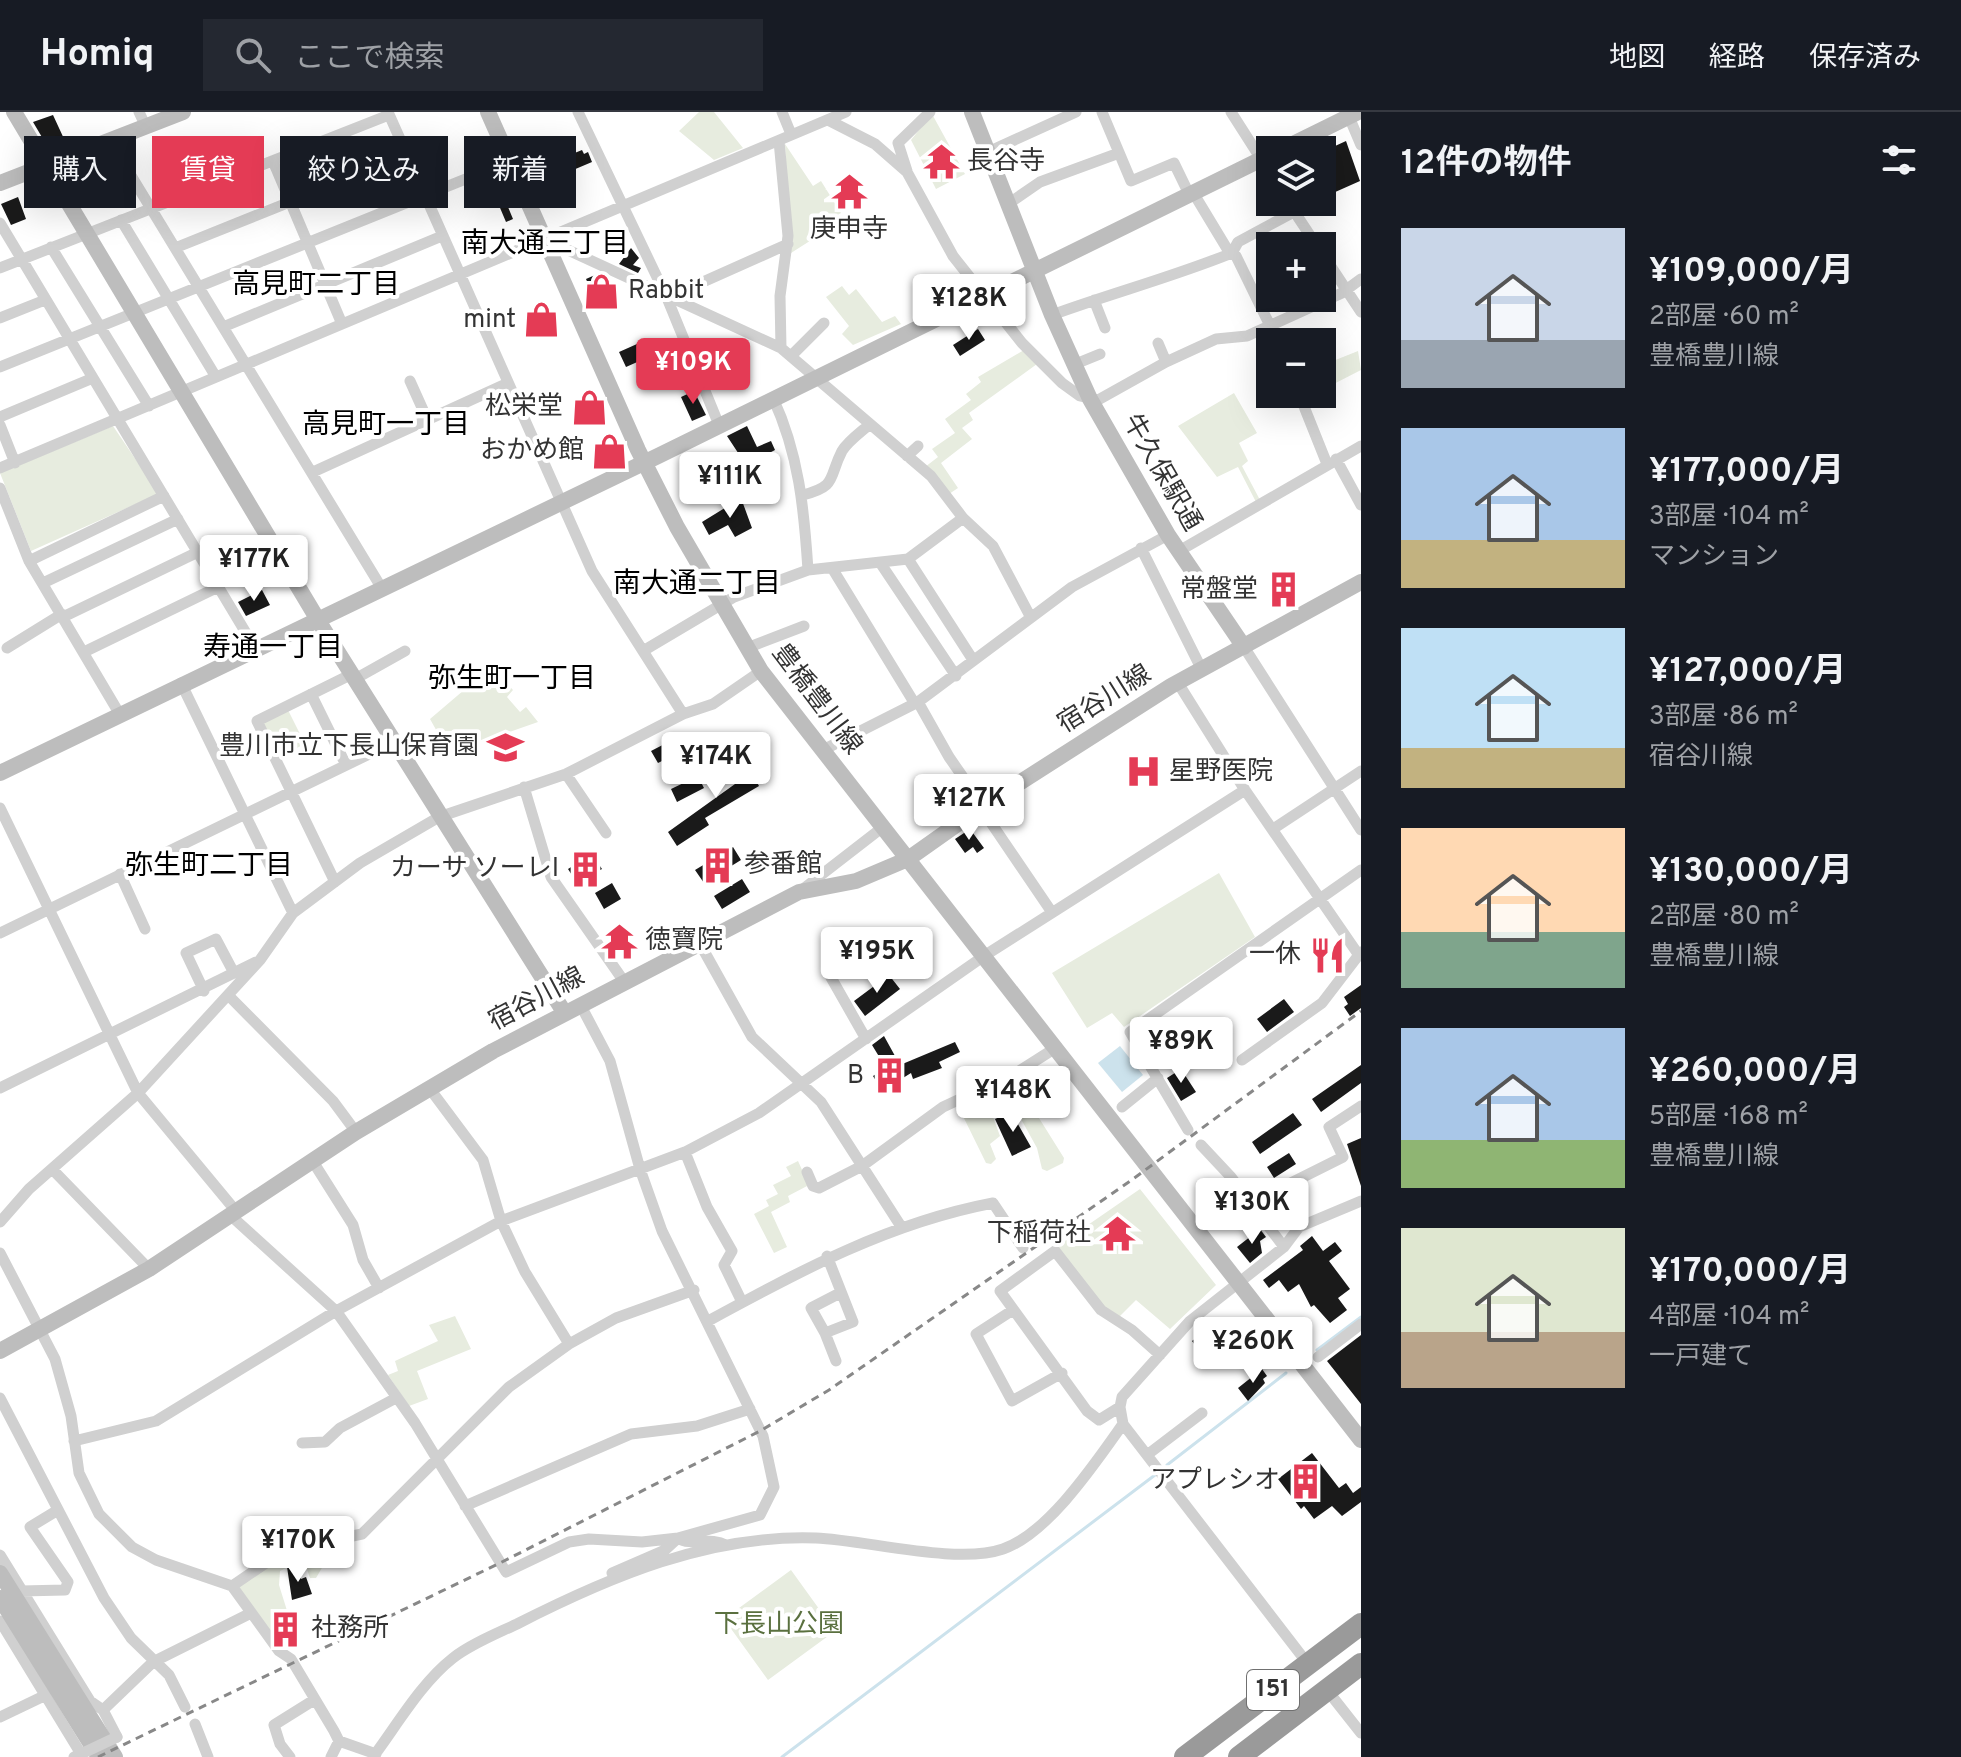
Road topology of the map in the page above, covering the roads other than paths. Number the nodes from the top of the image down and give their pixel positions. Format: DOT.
graph roads {
  1 [pos="14,112"];
  2 [pos="183,112"];
  3 [pos="488,112"];
  4 [pos="578,112"];
  5 [pos="782,112"];
  6 [pos="846,112"];
  7 [pos="930,112"];
  8 [pos="973,112"];
  9 [pos="1076,112"];
  10 [pos="1102,112"];
  11 [pos="1231,112"];
  12 [pos="388,113"];
  13 [pos="1352,114"];
  14 [pos="142,119"];
  15 [pos="828,120"];
  16 [pos="791,134"];
  17 [pos="28,136"];
  18 [pos="117,136"];
  19 [pos="398,136"];
  20 [pos="499,136"];
  21 [pos="1309,136"];
  22 [pos="779,141"];
  23 [pos="1361,145"];
  24 [pos="1256,147"];
  25 [pos="988,152"];
  26 [pos="1119,153"];
  27 [pos="273,161"];
  28 [pos="1256,168"];
  29 [pos="907,172"];
  30 [pos="24,173"];
  31 [pos="280,178"];
  32 [pos="0,183"];
  33 [pos="136,183"];
  34 [pos="1192,195"];
  35 [pos="1008,204"];
  36 [pos="280,207"];
  37 [pos="623,207"];
  38 [pos="70,208"];
  39 [pos="151,208"];
  40 [pos="292,208"];
  41 [pos="393,208"];
  42 [pos="429,208"];
  43 [pos="530,208"];
  44 [pos="1277,216"];
  45 [pos="121,220"];
  46 [pos="0,223"];
  47 [pos="85,234"];
  48 [pos="442,236"];
  49 [pos="544,239"];
  50 [pos="307,243"];
  51 [pos="788,244"];
  52 [pos="51,247"];
  53 [pos="175,248"];
  54 [pos="1232,253"];
  55 [pos="21,259"];
  56 [pos="0,268"];
  57 [pos="1034,270"];
  58 [pos="460,274"];
  59 [pos="1336,274"];
  60 [pos="1361,279"];
  61 [pos="325,284"];
  62 [pos="198,287"];
  63 [pos="1346,289"];
  64 [pos="985,293"];
  65 [pos="667,298"];
  66 [pos="170,299"];
  67 [pos="45,300"];
  68 [pos="1094,300"];
  69 [pos="133,312"];
  70 [pos="1361,312"];
  71 [pos="1052,315"];
  72 [pos="0,318"];
  73 [pos="824,323"];
  74 [pos="342,324"];
  75 [pos="100,326"];
  76 [pos="1269,326"];
  77 [pos="223,327"];
  78 [pos="1105,328"];
  79 [pos="69,339"];
  80 [pos="1158,343"];
  81 [pos="781,348"];
  82 [pos="1100,354"];
  83 [pos="791,356"];
  84 [pos="1166,362"];
  85 [pos="246,364"];
  86 [pos="1073,365"];
  87 [pos="0,367"];
  88 [pos="216,377"];
  89 [pos="816,377"];
  90 [pos="93,378"];
  91 [pos="410,381"];
  92 [pos="508,383"];
  93 [pos="181,392"];
  94 [pos="773,398"];
  95 [pos="1090,399"];
  96 [pos="149,406"];
  97 [pos="1306,408"];
  98 [pos="0,417"];
  99 [pos="117,419"];
  100 [pos="428,421"];
  101 [pos="870,424"];
  102 [pos="0,425"];
  103 [pos="719,425"];
  104 [pos="918,446"];
  105 [pos="1361,446"];
  106 [pos="907,456"];
  107 [pos="644,462"];
  108 [pos="1331,462"];
  109 [pos="15,463"];
  110 [pos="0,468"];
  111 [pos="313,472"];
  112 [pos="0,488"];
  113 [pos="803,495"];
  114 [pos="164,496"];
  115 [pos="561,501"];
  116 [pos="1361,505"];
  117 [pos="963,518"];
  118 [pos="178,519"];
  119 [pos="1168,535"];
  120 [pos="1141,548"];
  121 [pos="1179,551"];
  122 [pos="198,552"];
  123 [pos="908,559"];
  124 [pos="29,561"];
  125 [pos="881,564"];
  126 [pos="832,568"];
  127 [pos="808,570"];
  128 [pos="1361,582"];
  129 [pos="43,583"];
  130 [pos="218,587"];
  131 [pos="381,587"];
  132 [pos="721,605"];
  133 [pos="62,616"];
  134 [pos="1030,616"];
  135 [pos="317,619"];
  136 [pos="804,626"];
  137 [pos="1244,647"];
  138 [pos="7,648"];
  139 [pos="255,648"];
  140 [pos="747,648"];
  141 [pos="405,651"];
  142 [pos="643,651"];
  143 [pos="84,652"];
  144 [pos="973,660"];
  145 [pos="1202,670"];
  146 [pos="761,671"];
  147 [pos="354,676"];
  148 [pos="956,676"];
  149 [pos="181,683"];
  150 [pos="1178,683"];
  151 [pos="311,694"];
  152 [pos="916,703"];
  153 [pos="119,713"];
  154 [pos="683,714"];
  155 [pos="394,742"];
  156 [pos="823,750"];
  157 [pos="346,765"];
  158 [pos="1361,771"];
  159 [pos="0,773"];
  160 [pos="566,774"];
  161 [pos="524,787"];
  162 [pos="1334,789"];
  163 [pos="1245,790"];
  164 [pos="291,791"];
  165 [pos="982,807"];
  166 [pos="0,808"];
  167 [pos="245,813"];
  168 [pos="439,817"];
  169 [pos="883,827"];
  170 [pos="1273,829"];
  171 [pos="1361,830"];
  172 [pos="606,833"];
  173 [pos="908,859"];
  174 [pos="1361,870"];
  175 [pos="120,874"];
  176 [pos="335,882"];
  177 [pos="799,892"];
  178 [pos="1319,898"];
  179 [pos="48,910"];
  180 [pos="1051,911"];
  181 [pos="293,913"];
  182 [pos="145,929"];
  183 [pos="0,933"];
  184 [pos="699,942"];
  185 [pos="1360,953"];
  186 [pos="984,956"];
  187 [pos="260,960"];
  188 [pos="835,961"];
  189 [pos="234,973"];
  190 [pos="623,980"];
  191 [pos="204,991"];
  192 [pos="229,996"];
  193 [pos="580,1004"];
  194 [pos="564,1012"];
  195 [pos="109,1036"];
  196 [pos="866,1039"];
  197 [pos="1057,1047"];
  198 [pos="1242,1060"];
  199 [pos="1158,1078"];
  200 [pos="801,1084"];
  201 [pos="0,1088"];
  202 [pos="430,1089"];
  203 [pos="138,1093"];
  204 [pos="1361,1106"];
  205 [pos="1122,1107"];
  206 [pos="1188,1130"];
  207 [pos="356,1132"];
  208 [pos="1201,1145"];
  209 [pos="685,1152"];
  210 [pos="312,1160"];
  211 [pos="862,1166"];
  212 [pos="640,1169"];
  213 [pos="53,1170"];
  214 [pos="807,1172"];
  215 [pos="1361,1201"];
  216 [pos="232,1212"];
  217 [pos="1262,1217"];
  218 [pos="501,1221"];
  219 [pos="0,1222"];
  220 [pos="902,1228"];
  221 [pos="1284,1247"];
  222 [pos="1023,1248"];
  223 [pos="0,1253"];
  224 [pos="827,1256"];
  225 [pos="149,1269"];
  226 [pos="1238,1280"];
  227 [pos="379,1288"];
  228 [pos="694,1290"];
  229 [pos="840,1293"];
  230 [pos="742,1302"];
  231 [pos="1013,1310"];
  232 [pos="336,1311"];
  233 [pos="708,1321"];
  234 [pos="1361,1324"];
  235 [pos="42,1329"];
  236 [pos="825,1333"];
  237 [pos="569,1344"];
  238 [pos="0,1351"];
  239 [pos="1160,1355"];
  240 [pos="1318,1357"];
  241 [pos="836,1361"];
  242 [pos="1062,1373"];
  243 [pos="0,1398"];
  244 [pos="396,1398"];
  245 [pos="1120,1407"];
  246 [pos="750,1409"];
  247 [pos="1202,1413"];
  248 [pos="1123,1424"];
  249 [pos="1361,1440"];
  250 [pos="74,1441"];
  251 [pos="302,1443"];
  252 [pos="1147,1455"];
  253 [pos="435,1459"];
  254 [pos="465,1506"];
  255 [pos="58,1510"];
  256 [pos="678,1538"];
  257 [pos="727,1545"];
  258 [pos="0,1555"];
  259 [pos="0,1573"];
  260 [pos="594,1584"];
  261 [pos="232,1586"];
  262 [pos="21,1591"];
  263 [pos="0,1598"];
  264 [pos="251,1613"];
  265 [pos="0,1621"];
  266 [pos="1361,1624"];
  267 [pos="4,1638"];
  268 [pos="153,1662"];
  269 [pos="1308,1664"];
  270 [pos="1361,1664"];
  271 [pos="1327,1690"];
  272 [pos="46,1695"];
  273 [pos="1266,1695"];
  274 [pos="314,1700"];
  275 [pos="185,1707"];
  276 [pos="103,1710"];
  277 [pos="0,1717"];
  278 [pos="195,1724"];
  279 [pos="1278,1727"];
  280 [pos="1361,1733"];
  281 [pos="339,1741"];
  282 [pos="78,1755"];
  283 [pos="375,1755"];
  284 [pos="99,1757"];
  285 [pos="115,1757"];
  286 [pos="208,1757"];
  287 [pos="290,1757"];
  288 [pos="331,1757"];
  289 [pos="1169,1757"];
  290 [pos="1185,1757"];
  291 [pos="1239,1757"];
  292 [pos="1256,1757"];
  1 -- 17 [label="street"];
  2 -- 14 [label="street"];
  3 -- 20 [label="street, 豊橋豊川線"];
  4 -- 37 [label="street"];
  5 -- 16 [label="street"];
  6 -- 15 [label="street"];
  7 -- 29 [label="street"];
  8 -- 25 [label="street, 牛久保駅通"];
  9 -- 25 [label="street"];
  10 -- 26 [label="street"];
  11 -- 24 [label="street"];
  12 -- 19 [label="street"];
  12 -- 27 [label="street"];
  13 -- 21 [label="street"];
  13 -- 23 [label="street"];
  14 -- 18 [label="street"];
  15 -- 16 [label="street"];
  15 -- 29 [label="street"];
  16 -- 22 [label="street"];
  22 -- 37 [label="street"];
  22 -- 51 [label="street"];
  25 -- 35 [label="street, 牛久保駅通"];
  26 -- 34 [label="street"];
  26 -- 35 [label="street"];
  27 -- 31 [label="street"];
  27 -- 39 [label="street"];
  28 -- 34 [label="street"];
  29 -- 64 [label="street"];
  30 -- 32 [label="street"];
  33 -- 39 [label="street"];
  34 -- 54 [label="street"];
  34 -- 57 [label="street"];
  35 -- 57 [label="street, 牛久保駅通"];
  36 -- 53 [label="street"];
  37 -- 49 [label="street"];
  37 -- 65 [label="street"];
  38 -- 47 [label="street"];
  39 -- 45 [label="street"];
  39 -- 53 [label="street"];
  40 -- 50 [label="street"];
  41 -- 50 [label="street"];
  42 -- 48 [label="street"];
  43 -- 49 [label="street, 豊橋豊川線"];
  44 -- 54 [label="street"];
  45 -- 47 [label="street"];
  45 -- 66 [label="street"];
  46 -- 55 [label="street"];
  47 -- 52 [label="street"];
  47 -- 69 [label="street"];
  48 -- 58 [label="street"];
  48 -- 61 [label="street"];
  49 -- 58 [label="street"];
  49 -- 65 [label="street"];
  49 -- 107 [label="street, 豊橋豊川線"];
  50 -- 61 [label="street"];
  50 -- 62 [label="street"];
  51 -- 65 [label="street"];
  51 -- 81 [label="street"];
  52 -- 55 [label="street"];
  52 -- 75 [label="street"];
  53 -- 62 [label="street"];
  54 -- 68 [label="street"];
  54 -- 76 [label="street"];
  55 -- 56 [label="street"];
  55 -- 67 [label="street"];
  57 -- 64 [label="street"];
  57 -- 71 [label="street, 牛久保駅通"];
  58 -- 74 [label="street"];
  58 -- 92 [label="street"];
  59 -- 63 [label="street"];
  60 -- 63 [label="street"];
  61 -- 74 [label="street"];
  61 -- 77 [label="street"];
  62 -- 66 [label="street"];
  62 -- 77 [label="street"];
  63 -- 70 [label="street"];
  63 -- 76 [label="street"];
  64 -- 89 [label="street"];
  64 -- 95 [label="street"];
  65 -- 81 [label="street"];
  65 -- 103 [label="street"];
  66 -- 69 [label="street"];
  66 -- 88 [label="street"];
  67 -- 72 [label="street"];
  67 -- 79 [label="street"];
  68 -- 71 [label="street"];
  68 -- 78 [label="street"];
  69 -- 75 [label="street"];
  69 -- 93 [label="street"];
  71 -- 86 [label="street, 牛久保駅通"];
  73 -- 83 [label="street"];
  74 -- 85 [label="street"];
  75 -- 79 [label="street"];
  75 -- 96 [label="street"];
  76 -- 84 [label="street"];
  77 -- 85 [label="street"];
  79 -- 87 [label="street"];
  79 -- 90 [label="street"];
  80 -- 84 [label="street"];
  81 -- 83 [label="street"];
  82 -- 86 [label="street"];
  83 -- 89 [label="street"];
  84 -- 95 [label="street"];
  85 -- 88 [label="street"];
  85 -- 111 [label="street"];
  86 -- 95 [label="street, 牛久保駅通"];
  88 -- 93 [label="street"];
  89 -- 94 [label="street"];
  89 -- 101 [label="street"];
  90 -- 98 [label="street"];
  90 -- 99 [label="street"];
  91 -- 100 [label="street"];
  92 -- 100 [label="street"];
  92 -- 115 [label="street"];
  93 -- 96 [label="street"];
  93 -- 135 [label="street"];
  94 -- 103 [label="street"];
  94 -- 113 [label="street"];
  95 -- 119 [label="street, 牛久保駅通"];
  96 -- 99 [label="street"];
  97 -- 108 [label="street"];
  99 -- 109 [label="street"];
  99 -- 114 [label="street"];
  100 -- 111 [label="street"];
  101 -- 106 [label="street"];
  101 -- 113 [label="street"];
  102 -- 109 [label="street"];
  103 -- 107 [label="street"];
  104 -- 106 [label="street"];
  105 -- 108 [label="street"];
  106 -- 117 [label="street"];
  107 -- 115 [label="street"];
  107 -- 132 [label="street, 豊橋豊川線"];
  108 -- 116 [label="street"];
  108 -- 121 [label="street"];
  109 -- 110 [label="street"];
  111 -- 131 [label="street"];
  112 -- 124 [label="street"];
  113 -- 127 [label="street"];
  114 -- 118 [label="street"];
  114 -- 124 [label="street"];
  115 -- 131 [label="street"];
  115 -- 142 [label="street"];
  117 -- 123 [label="street"];
  117 -- 134 [label="street"];
  118 -- 122 [label="street"];
  118 -- 129 [label="street"];
  119 -- 120 [label="street"];
  119 -- 121 [label="street, 牛久保駅通"];
  120 -- 134 [label="street"];
  120 -- 145 [label="street"];
  121 -- 137 [label="street, 牛久保駅通"];
  122 -- 130 [label="street"];
  122 -- 133 [label="street"];
  123 -- 125 [label="street"];
  123 -- 144 [label="street"];
  124 -- 129 [label="street"];
  125 -- 126 [label="street"];
  125 -- 148 [label="street"];
  126 -- 127 [label="street"];
  126 -- 152 [label="street"];
  127 -- 132 [label="street"];
  128 -- 137 [label="street, 宿谷川線"];
  129 -- 133 [label="street"];
  130 -- 139 [label="street"];
  130 -- 143 [label="street"];
  131 -- 135 [label="street"];
  132 -- 140 [label="street, 豊橋豊川線"];
  132 -- 142 [label="street"];
  133 -- 138 [label="street"];
  133 -- 143 [label="street"];
  134 -- 144 [label="street"];
  135 -- 139 [label="street"];
  135 -- 147 [label="street"];
  136 -- 140 [label="street"];
  137 -- 145 [label="street, 宿谷川線"];
  137 -- 162 [label="street, 牛久保駅通"];
  139 -- 149 [label="street"];
  140 -- 146 [label="street, 豊橋豊川線"];
  141 -- 147 [label="street"];
  142 -- 154 [label="street"];
  143 -- 153 [label="street"];
  144 -- 148 [label="street"];
  145 -- 150 [label="street, 宿谷川線"];
  146 -- 154 [label="street"];
  146 -- 156 [label="street, 豊橋豊川線"];
  147 -- 151 [label="street"];
  147 -- 155 [label="street"];
  148 -- 152 [label="street"];
  149 -- 153 [label="street"];
  149 -- 167 [label="street"];
  150 -- 163 [label="street"];
  150 -- 165 [label="street, 宿谷川線"];
  151 -- 157 [label="street"];
  151 -- 164 [label="street"];
  152 -- 156 [label="street"];
  152 -- 165 [label="street"];
  153 -- 159 [label="street"];
  154 -- 160 [label="street"];
  155 -- 157 [label="street"];
  155 -- 168 [label="street"];
  156 -- 169 [label="street, 豊橋豊川線"];
  157 -- 164 [label="street"];
  158 -- 162 [label="street"];
  160 -- 161 [label="street"];
  160 -- 172 [label="street"];
  161 -- 168 [label="street"];
  161 -- 190 [label="street"];
  162 -- 170 [label="street"];
  162 -- 171 [label="street, 牛久保駅通"];
  163 -- 170 [label="street"];
  163 -- 180 [label="street"];
  164 -- 167 [label="street"];
  164 -- 176 [label="street"];
  165 -- 173 [label="street, 宿谷川線"];
  165 -- 180 [label="street"];
  166 -- 179 [label="street"];
  167 -- 175 [label="street"];
  167 -- 181 [label="street"];
  168 -- 176 [label="street"];
  168 -- 194 [label="street"];
  169 -- 173 [label="street, 豊橋豊川線"];
  169 -- 177 [label="street"];
  170 -- 178 [label="street"];
  173 -- 177 [label="street, 宿谷川線"];
  173 -- 186 [label="street, 豊橋豊川線"];
  174 -- 178 [label="street"];
  175 -- 179 [label="street"];
  175 -- 182 [label="street"];
  176 -- 181 [label="street"];
  177 -- 184 [label="street, 宿谷川線"];
  178 -- 185 [label="street"];
  178 -- 199 [label="street"];
  179 -- 183 [label="street"];
  179 -- 195 [label="street"];
  180 -- 186 [label="street"];
  181 -- 187 [label="street"];
  184 -- 190 [label="street, 宿谷川線"];
  184 -- 200 [label="street"];
  185 -- 198 [label="street"];
  186 -- 196 [label="street"];
  186 -- 197 [label="street, 豊橋豊川線"];
  187 -- 189 [label="street"];
  187 -- 192 [label="street"];
  188 -- 196 [label="street"];
  189 -- 191 [label="street"];
  189 -- 191 [label="street"];
  190 -- 193 [label="street, 宿谷川線"];
  191 -- 195 [label="street"];
  192 -- 203 [label="street"];
  192 -- 207 [label="street"];
  193 -- 194 [label="street, 宿谷川線"];
  193 -- 212 [label="street"];
  194 -- 202 [label="street, 宿谷川線"];
  195 -- 201 [label="street"];
  195 -- 203 [label="street"];
  196 -- 200 [label="street"];
  197 -- 211 [label="street"];
  197 -- 226 [label="street, 豊橋豊川線"];
  199 -- 205 [label="street"];
  199 -- 206 [label="street"];
  200 -- 209 [label="street"];
  200 -- 211 [label="street"];
  202 -- 207 [label="street, 宿谷川線"];
  202 -- 218 [label="street"];
  203 -- 213 [label="street"];
  203 -- 216 [label="street"];
  204 -- 217 [label="street"];
  207 -- 210 [label="street, 宿谷川線"];
  208 -- 217 [label="street"];
  209 -- 212 [label="street"];
  209 -- 230 [label="street"];
  210 -- 216 [label="street, 宿谷川線"];
  210 -- 227 [label="street"];
  211 -- 214 [label="street"];
  211 -- 220 [label="street"];
  212 -- 218 [label="street"];
  212 -- 228 [label="street"];
  213 -- 219 [label="street"];
  213 -- 225 [label="street"];
  215 -- 221 [label="street"];
  216 -- 225 [label="street, 宿谷川線"];
  216 -- 232 [label="street"];
  217 -- 221 [label="street"];
  218 -- 227 [label="street"];
  218 -- 237 [label="street"];
  220 -- 222 [label="street"];
  220 -- 224 [label="street"];
  221 -- 226 [label="street"];
  223 -- 235 [label="street"];
  224 -- 229 [label="street"];
  224 -- 230 [label="street"];
  225 -- 235 [label="street, 宿谷川線"];
  226 -- 239 [label="street"];
  226 -- 249 [label="street, 豊橋豊川線"];
  227 -- 232 [label="street"];
  228 -- 233 [label="street"];
  228 -- 237 [label="street"];
  229 -- 236 [label="street"];
  229 -- 236 [label="street"];
  230 -- 233 [label="street"];
  231 -- 239 [label="street"];
  231 -- 242 [label="street"];
  231 -- 242 [label="street"];
  232 -- 244 [label="street"];
  232 -- 250 [label="street"];
  233 -- 246 [label="street"];
  234 -- 240 [label="street"];
  235 -- 238 [label="street, 宿谷川線"];
  235 -- 250 [label="street"];
  236 -- 241 [label="street"];
  237 -- 253 [label="street"];
  239 -- 245 [label="street"];
  242 -- 245 [label="street"];
  243 -- 255 [label="street"];
  244 -- 251 [label="street"];
  244 -- 253 [label="street"];
  245 -- 248 [label="street"];
  246 -- 254 [label="street"];
  246 -- 256 [label="street"];
  247 -- 252 [label="street"];
  248 -- 252 [label="street"];
  248 -- 257 [label="street"];
  250 -- 261 [label="street"];
  252 -- 269 [label="street"];
  253 -- 254 [label="street"];
  253 -- 261 [label="street"];
  254 -- 256 [label="street"];
  255 -- 262 [label="street"];
  255 -- 268 [label="street"];
  256 -- 257 [label="street"];
  256 -- 260 [label="street"];
  257 -- 260 [label="street"];
  258 -- 262 [label="street"];
  259 -- 285 [label="street"];
  260 -- 283 [label="street"];
  261 -- 264 [label="street"];
  262 -- 276 [label="street"];
  263 -- 284 [label="street"];
  264 -- 268 [label="street"];
  264 -- 274 [label="street"];
  265 -- 267 [label="street"];
  266 -- 269 [label="highway, 151"];
  267 -- 272 [label="street"];
  268 -- 275 [label="street"];
  268 -- 276 [label="street"];
  269 -- 273 [label="highway, 151"];
  270 -- 271 [label="highway, 151"];
  271 -- 279 [label="highway, 151"];
  271 -- 280 [label="street"];
  272 -- 277 [label="street"];
  272 -- 282 [label="street"];
  273 -- 289 [label="street"];
  273 -- 290 [label="highway, 151"];
  274 -- 281 [label="street"];
  274 -- 287 [label="street"];
  276 -- 282 [label="street, bridge"];
  278 -- 286 [label="street"];
  279 -- 291 [label="highway, 151"];
  279 -- 292 [label="street"];
  281 -- 283 [label="street"];
  281 -- 288 [label="street"];
}
